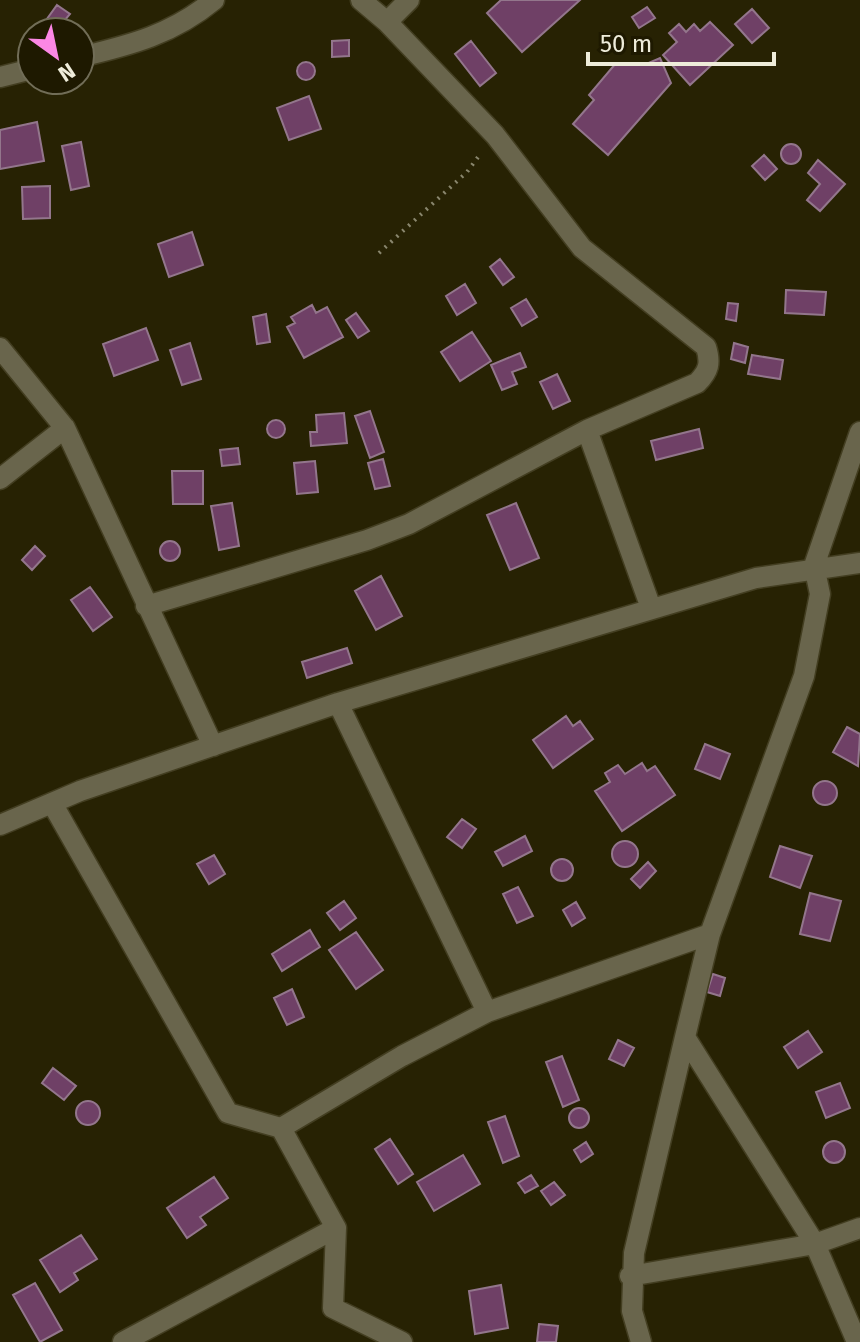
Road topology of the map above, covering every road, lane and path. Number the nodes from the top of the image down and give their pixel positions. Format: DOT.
graph roads {
  1 [pos="214,0"];
  2 [pos="361,0"];
  3 [pos="409,0"];
  4 [pos="387,22"];
  5 [pos="96,53"];
  6 [pos="495,135"];
  7 [pos="379,253"];
  8 [pos="0,348"];
  9 [pos="65,428"];
  10 [pos="587,430"];
  11 [pos="860,432"];
  12 [pos="0,479"];
  13 [pos="860,563"];
  14 [pos="815,572"];
  15 [pos="146,606"];
  16 [pos="651,608"];
  17 [pos="338,703"];
  18 [pos="213,746"];
  19 [pos="52,803"];
  20 [pos="0,825"];
  21 [pos="710,934"];
  22 [pos="487,1012"];
  23 [pos="685,1037"];
  24 [pos="281,1128"];
  25 [pos="336,1228"];
  26 [pos="860,1228"];
  27 [pos="815,1244"];
  28 [pos="630,1276"];
  29 [pos="123,1342"];
  30 [pos="402,1342"];
  31 [pos="641,1342"];
  32 [pos="857,1342"];
  1 -- 5 [label="street"];
  2 -- 4 [label="street"];
  3 -- 4 [label="street"];
  4 -- 6 [label="street"];
  6 -- 7 [label="path"];
  6 -- 10 [label="street"];
  8 -- 9 [label="street"];
  9 -- 12 [label="street"];
  9 -- 15 [label="street"];
  10 -- 15 [label="street"];
  10 -- 16 [label="street"];
  11 -- 14 [label="street"];
  13 -- 14 [label="street"];
  14 -- 16 [label="street"];
  14 -- 21 [label="street"];
  15 -- 18 [label="street"];
  16 -- 17 [label="street"];
  17 -- 18 [label="street"];
  17 -- 22 [label="street"];
  18 -- 19 [label="street"];
  19 -- 20 [label="street"];
  19 -- 24 [label="street"];
  21 -- 22 [label="street"];
  21 -- 23 [label="street"];
  22 -- 24 [label="street"];
  23 -- 27 [label="street"];
  23 -- 28 [label="street"];
  24 -- 25 [label="street"];
  25 -- 29 [label="street"];
  25 -- 30 [label="street"];
  26 -- 27 [label="street"];
  27 -- 28 [label="street"];
  27 -- 32 [label="street"];
  28 -- 31 [label="street"];
}
